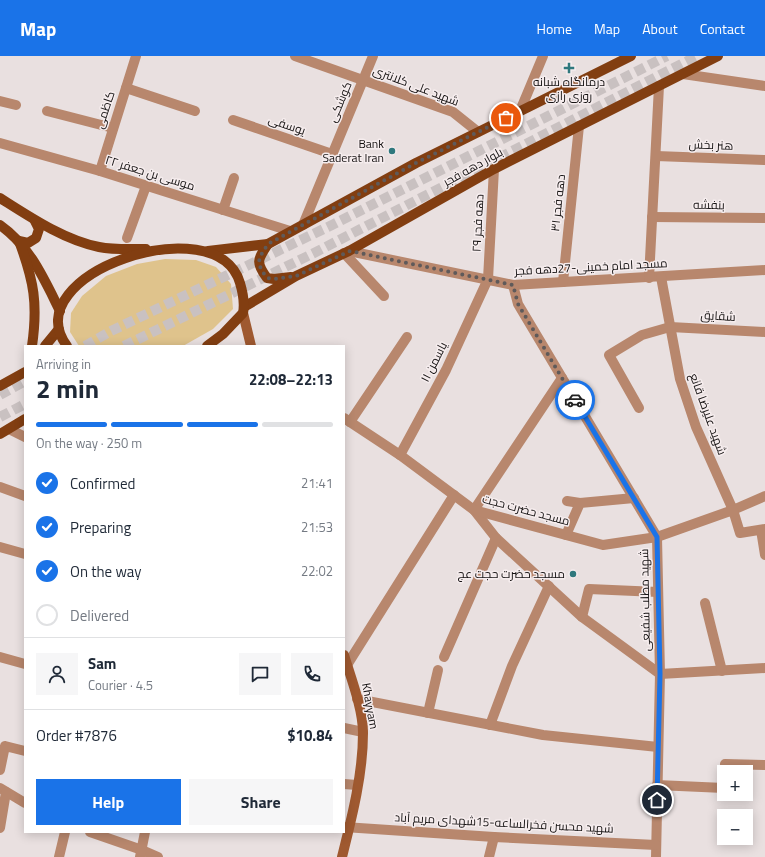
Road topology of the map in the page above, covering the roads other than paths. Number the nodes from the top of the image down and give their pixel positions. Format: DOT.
graph roads {
  1 [pos="136,56"];
  2 [pos="295,56"];
  3 [pos="373,56"];
  4 [pos="543,56"];
  5 [pos="631,56"];
  6 [pos="718,56"];
  7 [pos="683,74"];
  8 [pos="363,80"];
  9 [pos="659,86"];
  10 [pos="765,86"];
  11 [pos="126,88"];
  12 [pos="0,101"];
  13 [pos="16,105"];
  14 [pos="47,111"];
  15 [pos="195,111"];
  16 [pos="520,111"];
  17 [pos="234,120"];
  18 [pos="579,126"];
  19 [pos="113,128"];
  20 [pos="478,132"];
  21 [pos="0,143"];
  22 [pos="332,154"];
  23 [pos="656,156"];
  24 [pos="765,160"];
  25 [pos="494,169"];
  26 [pos="100,171"];
  27 [pos="234,178"];
  28 [pos="146,186"];
  29 [pos="0,198"];
  30 [pos="223,210"];
  31 [pos="652,217"];
  32 [pos="765,218"];
  33 [pos="35,221"];
  34 [pos="0,225"];
  35 [pos="303,225"];
  36 [pos="290,231"];
  37 [pos="127,238"];
  38 [pos="19,241"];
  39 [pos="268,244"];
  40 [pos="156,250"];
  41 [pos="208,252"];
  42 [pos="347,252"];
  43 [pos="765,270"];
  44 [pos="296,276"];
  45 [pos="661,277"];
  46 [pos="649,278"];
  47 [pos="488,279"];
  48 [pos="563,282"];
  49 [pos="513,285"];
  50 [pos="384,296"];
  51 [pos="243,310"];
  52 [pos="60,311"];
  53 [pos="670,327"];
  54 [pos="59,329"];
  55 [pos="765,332"];
  56 [pos="407,337"];
  57 [pos="32,345"];
  58 [pos="46,345"];
  59 [pos="67,345"];
  60 [pos="208,345"];
  61 [pos="251,345"];
  62 [pos="24,373"];
  63 [pos="562,378"];
  64 [pos="0,386"];
  65 [pos="639,408"];
  66 [pos="24,420"];
  67 [pos="347,420"];
  68 [pos="4,431"];
  69 [pos="24,437"];
  70 [pos="400,455"];
  71 [pos="0,487"];
  72 [pos="454,494"];
  73 [pos="24,496"];
  74 [pos="765,496"];
  75 [pos="634,498"];
  76 [pos="567,501"];
  77 [pos="580,503"];
  78 [pos="474,510"];
  79 [pos="733,510"];
  80 [pos="763,530"];
  81 [pos="566,535"];
  82 [pos="657,537"];
  83 [pos="496,538"];
  84 [pos="0,547"];
  85 [pos="24,554"];
  86 [pos="765,555"];
  87 [pos="549,586"];
  88 [pos="658,592"];
  89 [pos="705,602"];
  90 [pos="582,617"];
  91 [pos="0,657"];
  92 [pos="444,657"];
  93 [pos="345,661"];
  94 [pos="24,664"];
  95 [pos="765,668"];
  96 [pos="438,670"];
  97 [pos="722,670"];
  98 [pos="660,674"];
  99 [pos="357,699"];
  100 [pos="428,713"];
  101 [pos="490,725"];
  102 [pos="345,728"];
  103 [pos="363,732"];
  104 [pos="658,747"];
  105 [pos="24,751"];
  106 [pos="765,764"];
  107 [pos="725,765"];
  108 [pos="0,770"];
  109 [pos="345,784"];
  110 [pos="357,784"];
  111 [pos="657,785"];
  112 [pos="717,788"];
  113 [pos="3,790"];
  114 [pos="24,801"];
  115 [pos="347,827"];
  116 [pos="0,828"];
  117 [pos="65,833"];
  118 [pos="92,833"];
  119 [pos="145,833"];
  120 [pos="494,837"];
  121 [pos="656,845"];
  122 [pos="141,853"];
  123 [pos="58,857"];
  124 [pos="158,857"];
  125 [pos="342,857"];
  126 [pos="488,857"];
  127 [pos="656,857"];
  1 -- 11 [label="street, کاظمی"];
  2 -- 8 [label="street"];
  3 -- 8 [label="street, کوشکی"];
  4 -- 16 [label="street"];
  5 -- 16 [label="main road"];
  6 -- 7 [label="main road, بلوار دهه فجر"];
  7 -- 9 [label="main road, بلوار دهه فجر"];
  7 -- 10 [label="street"];
  8 -- 20 [label="street, شهید علی کلانتری"];
  8 -- 22 [label="street, کوشکی"];
  9 -- 18 [label="main road, بلوار دهه فجر"];
  9 -- 23 [label="street"];
  11 -- 15 [label="street"];
  11 -- 19 [label="street, کاظمی"];
  12 -- 13 [label="street"];
  14 -- 19 [label="street"];
  16 -- 20 [label="main road"];
  17 -- 22 [label="street, یوسفی"];
  18 -- 25 [label="main road, بلوار دهه فجر"];
  18 -- 48 [label="street, دهه فجر ۳۱"];
  19 -- 26 [label="street, کاظمی"];
  20 -- 35 [label="main road"];
  21 -- 26 [label="street, موسی بن جعفر ۲۲"];
  22 -- 35 [label="street, کوشکی"];
  23 -- 24 [label="street, هنر بخش"];
  23 -- 31 [label="street"];
  25 -- 42 [label="main road, بلوار دهه فجر"];
  25 -- 47 [label="street, دهه فجر ۲۹"];
  26 -- 28 [label="street, موسی بن جعفر ۲۲"];
  27 -- 30 [label="street"];
  28 -- 30 [label="street, موسی بن جعفر ۲۲"];
  28 -- 37 [label="street"];
  29 -- 33 [label="main road"];
  30 -- 36 [label="street, موسی بن جعفر ۲۲"];
  31 -- 32 [label="street, بنفشه"];
  31 -- 46 [label="street"];
  33 -- 38 [label="main road"];
  33 -- 40 [label="main road"];
  34 -- 38 [label="main road"];
  35 -- 36 [label="main road"];
  36 -- 39 [label="main road"];
  38 -- 52 [label="main road"];
  38 -- 57 [label="main road"];
  39 -- 41 [label="main road"];
  39 -- 44 [label="main road"];
  40 -- 41 [label="main road"];
  40 -- 52 [label="main road"];
  41 -- 51 [label="main road"];
  42 -- 44 [label="main road, بلوار دهه فجر"];
  42 -- 47 [label="street, مسجد امام خمینی-27دهه فجر"];
  42 -- 50 [label="street"];
  43 -- 45 [label="street, مسجد امام خمینی-27دهه فجر"];
  44 -- 51 [label="main road, بلوار دهه فجر"];
  45 -- 46 [label="street, مسجد امام خمینی-27دهه فجر"];
  45 -- 53 [label="street, شهید علیرضا قانع"];
  46 -- 48 [label="street, مسجد امام خمینی-27دهه فجر"];
  47 -- 49 [label="street, مسجد امام خمینی-27دهه فجر"];
  47 -- 70 [label="street, یاسمن ۱۱"];
  48 -- 49 [label="street, مسجد امام خمینی-27دهه فجر"];
  49 -- 63 [label="street, شهید مطلب شفیعی"];
  51 -- 60 [label="main road, بلوار دهه فجر"];
  51 -- 61 [label="main road"];
  52 -- 54 [label="main road"];
  53 -- 55 [label="street, شقایق"];
  53 -- 65 [label="street, شقایق"];
  53 -- 79 [label="street, شهید علیرضا قانع"];
  54 -- 58 [label="main road"];
  54 -- 59 [label="main road"];
  56 -- 67 [label="street"];
  62 -- 64 [label="main road"];
  63 -- 75 [label="street, شهید مطلب شفیعی"];
  63 -- 78 [label="street"];
  66 -- 68 [label="main road"];
  67 -- 70 [label="street, مسجد حضرت حجت"];
  68 -- 69 [label="street"];
  70 -- 72 [label="street, مسجد حضرت حجت"];
  71 -- 73 [label="street"];
  72 -- 78 [label="street, مسجد حضرت حجت"];
  72 -- 93 [label="street"];
  74 -- 79 [label="street, مسجد حضرت حجت"];
  75 -- 77 [label="street"];
  75 -- 82 [label="street, شهید مطلب شفیعی"];
  76 -- 77 [label="street"];
  77 -- 81 [label="street"];
  78 -- 81 [label="street, مسجد حضرت حجت"];
  78 -- 83 [label="street"];
  79 -- 80 [label="street, شهید علیرضا قانع"];
  79 -- 82 [label="street, مسجد حضرت حجت"];
  80 -- 86 [label="street"];
  81 -- 82 [label="street, مسجد حضرت حجت"];
  82 -- 88 [label="street, شهید مطلب شفیعی"];
  83 -- 87 [label="street"];
  83 -- 92 [label="street"];
  84 -- 85 [label="street"];
  87 -- 90 [label="street"];
  87 -- 101 [label="street"];
  88 -- 90 [label="street"];
  88 -- 98 [label="street, شهید مطلب شفیعی"];
  89 -- 97 [label="street"];
  90 -- 98 [label="street"];
  91 -- 94 [label="street"];
  93 -- 99 [label="main road, Khayyam"];
  95 -- 97 [label="street"];
  96 -- 100 [label="street"];
  97 -- 98 [label="street"];
  98 -- 104 [label="street, شهید مطلب شفیعی"];
  99 -- 100 [label="street"];
  99 -- 103 [label="main road, Khayyam"];
  100 -- 101 [label="street"];
  101 -- 104 [label="street"];
  102 -- 103 [label="street"];
  103 -- 110 [label="main road, Khayyam"];
  104 -- 111 [label="street, شهید مطلب شفیعی"];
  105 -- 108 [label="street"];
  106 -- 107 [label="street"];
  109 -- 110 [label="street"];
  110 -- 115 [label="main road, Khayyam"];
  111 -- 112 [label="street"];
  111 -- 121 [label="street, شهید مطلب شفیعی"];
  113 -- 114 [label="street"];
  113 -- 116 [label="street"];
  115 -- 120 [label="street, شهید محسن فخرالساعه-15شهدای مریم آباد"];
  115 -- 125 [label="main road, Khayyam"];
  117 -- 123 [label="street"];
  118 -- 122 [label="street"];
  119 -- 122 [label="street"];
  120 -- 121 [label="street, شهید محسن فخرالساعه-15شهدای مریم آباد"];
  120 -- 126 [label="street"];
  121 -- 127 [label="street, شهید مطلب شفیعی"];
  122 -- 124 [label="street"];
}
